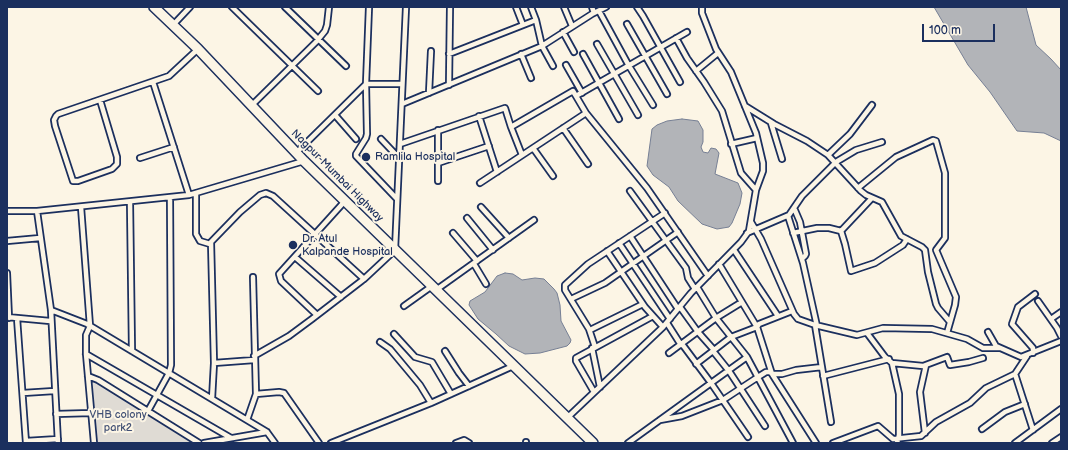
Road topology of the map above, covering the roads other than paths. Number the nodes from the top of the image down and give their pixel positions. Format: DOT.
graph roads {
  1 [pos="154,7"];
  2 [pos="190,7"];
  3 [pos="232,7"];
  4 [pos="285,7"];
  5 [pos="329,7"];
  6 [pos="368,7"];
  7 [pos="406,7"];
  8 [pos="450,7"];
  9 [pos="516,7"];
  10 [pos="531,7"];
  11 [pos="564,7"];
  12 [pos="592,7"];
  13 [pos="606,7"];
  14 [pos="637,7"];
  15 [pos="702,7"];
  16 [pos="597,12"];
  17 [pos="536,20"];
  18 [pos="627,24"];
  19 [pos="173,25"];
  20 [pos="523,25"];
  21 [pos="572,26"];
  22 [pos="563,32"];
  23 [pos="687,32"];
  24 [pos="676,38"];
  25 [pos="318,40"];
  26 [pos="597,44"];
  27 [pos="542,46"];
  28 [pos="660,48"];
  29 [pos="198,49"];
  30 [pos="431,52"];
  31 [pos="574,52"];
  32 [pos="718,53"];
  33 [pos="449,54"];
  34 [pos="521,54"];
  35 [pos="582,54"];
  36 [pos="645,56"];
  37 [pos="566,65"];
  38 [pos="292,66"];
  39 [pos="346,66"];
  40 [pos="553,66"];
  41 [pos="629,66"];
  42 [pos="696,71"];
  43 [pos="614,74"];
  44 [pos="531,78"];
  45 [pos="153,82"];
  46 [pos="680,82"];
  47 [pos="599,83"];
  48 [pos="366,84"];
  49 [pos="402,84"];
  50 [pos="449,85"];
  51 [pos="318,91"];
  52 [pos="582,92"];
  53 [pos="429,93"];
  54 [pos="667,94"];
  55 [pos="576,96"];
  56 [pos="100,100"];
  57 [pos="402,104"];
  58 [pos="653,105"];
  59 [pos="872,105"];
  60 [pos="251,106"];
  61 [pos="745,106"];
  62 [pos="586,112"];
  63 [pos="335,115"];
  64 [pos="638,115"];
  65 [pos="479,116"];
  66 [pos="619,119"];
  67 [pos="771,123"];
  68 [pos="511,127"];
  69 [pos="563,128"];
  70 [pos="438,130"];
  71 [pos="757,138"];
  72 [pos="356,139"];
  73 [pos="381,139"];
  74 [pos="882,142"];
  75 [pos="400,144"];
  76 [pos="731,144"];
  77 [pos="489,146"];
  78 [pos="174,147"];
  79 [pos="533,148"];
  80 [pos="296,153"];
  81 [pos="522,155"];
  82 [pos="828,155"];
  83 [pos="140,158"];
  84 [pos="399,158"];
  85 [pos="782,159"];
  86 [pos="304,161"];
  87 [pos="836,162"];
  88 [pos="438,163"];
  89 [pos="588,164"];
  90 [pos="497,172"];
  91 [pos="553,176"];
  92 [pos="438,181"];
  93 [pos="480,183"];
  94 [pos="858,188"];
  95 [pos="756,190"];
  96 [pos="630,191"];
  97 [pos="196,193"];
  98 [pos="189,195"];
  99 [pos="170,197"];
  100 [pos="872,198"];
  101 [pos="397,199"];
  102 [pos="130,202"];
  103 [pos="345,202"];
  104 [pos="81,207"];
  105 [pos="481,207"];
  106 [pos="794,208"];
  107 [pos="7,211"];
  108 [pos="37,211"];
  109 [pos="665,213"];
  110 [pos="788,216"];
  111 [pos="467,218"];
  112 [pos="534,220"];
  113 [pos="652,221"];
  114 [pos="751,222"];
  115 [pos="756,230"];
  116 [pos="802,231"];
  117 [pos="841,231"];
  118 [pos="678,232"];
  119 [pos="452,233"];
  120 [pos="747,233"];
  121 [pos="793,233"];
  122 [pos="315,235"];
  123 [pos="630,236"];
  124 [pos="40,238"];
  125 [pos="509,238"];
  126 [pos="907,239"];
  127 [pos="7,241"];
  128 [pos="667,242"];
  129 [pos="619,243"];
  130 [pos="210,244"];
  131 [pos="395,250"];
  132 [pos="493,250"];
  133 [pos="734,250"];
  134 [pos="607,251"];
  135 [pos="295,257"];
  136 [pos="644,257"];
  137 [pos="802,260"];
  138 [pos="475,262"];
  139 [pos="633,264"];
  140 [pos="719,264"];
  141 [pos="621,272"];
  142 [pos="7,273"];
  143 [pos="708,276"];
  144 [pos="253,277"];
  145 [pos="364,279"];
  146 [pos="486,284"];
  147 [pos="434,288"];
  148 [pos="696,288"];
  149 [pos="1035,294"];
  150 [pos="341,297"];
  151 [pos="571,299"];
  152 [pos="1038,301"];
  153 [pos="742,302"];
  154 [pos="643,304"];
  155 [pos="404,306"];
  156 [pos="679,308"];
  157 [pos="51,310"];
  158 [pos="792,310"];
  159 [pos="1061,312"];
  160 [pos="317,316"];
  161 [pos="653,316"];
  162 [pos="778,316"];
  163 [pos="8,318"];
  164 [pos="17,318"];
  165 [pos="716,318"];
  166 [pos="1051,319"];
  167 [pos="50,321"];
  168 [pos="668,321"];
  169 [pos="950,322"];
  170 [pos="90,326"];
  171 [pos="816,326"];
  172 [pos="663,327"];
  173 [pos="757,327"];
  174 [pos="590,330"];
  175 [pos="698,332"];
  176 [pos="988,332"];
  177 [pos="867,333"];
  178 [pos="947,333"];
  179 [pos="394,334"];
  180 [pos="1061,336"];
  181 [pos="731,337"];
  182 [pos="1061,341"];
  183 [pos="380,342"];
  184 [pos="681,344"];
  185 [pos="594,348"];
  186 [pos="1000,348"];
  187 [pos="714,350"];
  188 [pos="132,351"];
  189 [pos="445,351"];
  190 [pos="669,353"];
  191 [pos="1033,353"];
  192 [pos="86,354"];
  193 [pos="1026,356"];
  194 [pos="254,358"];
  195 [pos="747,358"];
  196 [pos="982,358"];
  197 [pos="890,361"];
  198 [pos="214,362"];
  199 [pos="696,364"];
  200 [pos="926,365"];
  201 [pos="513,366"];
  202 [pos="822,367"];
  203 [pos="728,371"];
  204 [pos="168,373"];
  205 [pos="772,374"];
  206 [pos="1015,374"];
  207 [pos="88,376"];
  208 [pos="823,376"];
  209 [pos="758,377"];
  210 [pos="711,383"];
  211 [pos="469,386"];
  212 [pos="600,387"];
  213 [pos="740,388"];
  214 [pos="54,391"];
  215 [pos="594,392"];
  216 [pos="23,393"];
  217 [pos="256,394"];
  218 [pos="451,394"];
  219 [pos="157,395"];
  220 [pos="212,399"];
  221 [pos="723,400"];
  222 [pos="431,403"];
  223 [pos="1026,404"];
  224 [pos="1061,409"];
  225 [pos="148,411"];
  226 [pos="92,413"];
  227 [pos="56,414"];
  228 [pos="567,418"];
  229 [pos="247,420"];
  230 [pos="660,420"];
  231 [pos="831,422"];
  232 [pos="765,426"];
  233 [pos="982,429"];
  234 [pos="1034,430"];
  235 [pos="267,432"];
  236 [pos="924,433"];
  237 [pos="748,437"];
  238 [pos="1061,437"];
  239 [pos="231,438"];
  240 [pos="58,441"];
  241 [pos="897,441"];
  242 [pos="26,442"];
  243 [pos="94,443"];
  244 [pos="199,443"];
  245 [pos="204,443"];
  246 [pos="275,443"];
  247 [pos="319,443"];
  248 [pos="331,443"];
  249 [pos="456,443"];
  250 [pos="469,443"];
  251 [pos="593,443"];
  252 [pos="628,443"];
  253 [pos="794,443"];
  254 [pos="816,443"];
  255 [pos="833,443"];
  256 [pos="1015,443"];
  257 [pos="1052,443"];
  1 -- 19 [label="highway, Nagpur-Mumbai Highway"];
  2 -- 19 [label="street"];
  3 -- 38 [label="street"];
  4 -- 25 [label="street"];
  5 -- 25 [label="street"];
  6 -- 48 [label="street"];
  7 -- 49 [label="street"];
  8 -- 33 [label="street"];
  9 -- 20 [label="street"];
  10 -- 17 [label="street"];
  11 -- 21 [label="street"];
  12 -- 16 [label="street"];
  13 -- 16 [label="street"];
  14 -- 28 [label="street"];
  15 -- 32 [label="street"];
  16 -- 21 [label="street"];
  16 -- 41 [label="street"];
  17 -- 20 [label="street"];
  17 -- 27 [label="street"];
  18 -- 36 [label="street"];
  19 -- 29 [label="highway, Nagpur-Mumbai Highway"];
  20 -- 33 [label="street"];
  21 -- 22 [label="street"];
  22 -- 27 [label="street"];
  22 -- 31 [label="street"];
  23 -- 24 [label="street"];
  24 -- 28 [label="street"];
  24 -- 42 [label="street"];
  25 -- 38 [label="street"];
  25 -- 39 [label="street"];
  26 -- 43 [label="street"];
  27 -- 34 [label="street"];
  27 -- 40 [label="street"];
  28 -- 36 [label="street"];
  28 -- 46 [label="street"];
  29 -- 45 [label="street"];
  29 -- 60 [label="highway, Nagpur-Mumbai Highway"];
  30 -- 53 [label="street"];
  32 -- 42 [label="street"];
  32 -- 61 [label="street"];
  33 -- 50 [label="street"];
  34 -- 44 [label="street"];
  34 -- 50 [label="street"];
  35 -- 47 [label="street"];
  36 -- 41 [label="street"];
  36 -- 54 [label="street"];
  37 -- 52 [label="street"];
  38 -- 51 [label="street"];
  38 -- 60 [label="street"];
  41 -- 43 [label="street"];
  41 -- 58 [label="street"];
  42 -- 76 [label="street"];
  43 -- 47 [label="street"];
  43 -- 64 [label="street"];
  45 -- 56 [label="street"];
  45 -- 78 [label="street"];
  47 -- 52 [label="street"];
  47 -- 66 [label="street"];
  48 -- 49 [label="street"];
  48 -- 63 [label="street"];
  48 -- 101 [label="street"];
  49 -- 57 [label="street"];
  50 -- 53 [label="street"];
  52 -- 55 [label="street"];
  53 -- 57 [label="street"];
  55 -- 62 [label="street"];
  55 -- 68 [label="street"];
  56 -- 56 [label="street"];
  57 -- 75 [label="street"];
  59 -- 82 [label="street"];
  60 -- 80 [label="highway, Nagpur-Mumbai Highway"];
  61 -- 67 [label="street"];
  61 -- 71 [label="street"];
  62 -- 69 [label="street"];
  62 -- 109 [label="street"];
  63 -- 72 [label="street"];
  63 -- 80 [label="street"];
  65 -- 68 [label="street"];
  65 -- 70 [label="street"];
  65 -- 77 [label="street"];
  67 -- 82 [label="street"];
  67 -- 85 [label="street"];
  68 -- 81 [label="street"];
  69 -- 79 [label="street"];
  69 -- 89 [label="street"];
  70 -- 75 [label="street"];
  70 -- 88 [label="street"];
  71 -- 76 [label="street"];
  71 -- 95 [label="street"];
  73 -- 84 [label="street"];
  74 -- 87 [label="street"];
  75 -- 84 [label="street"];
  76 -- 95 [label="street"];
  77 -- 88 [label="street"];
  77 -- 90 [label="street"];
  78 -- 83 [label="street"];
  78 -- 98 [label="street"];
  79 -- 81 [label="street"];
  79 -- 91 [label="street"];
  80 -- 86 [label="highway, Nagpur-Mumbai Highway"];
  81 -- 90 [label="street"];
  82 -- 87 [label="street"];
  84 -- 101 [label="street"];
  86 -- 97 [label="street"];
  86 -- 103 [label="highway, Nagpur-Mumbai Highway"];
  87 -- 94 [label="street"];
  87 -- 106 [label="street"];
  88 -- 92 [label="street"];
  90 -- 93 [label="street"];
  94 -- 100 [label="street"];
  94 -- 169 [label="street"];
  95 -- 114 [label="street"];
  96 -- 113 [label="street"];
  97 -- 98 [label="street"];
  97 -- 130 [label="street"];
  98 -- 99 [label="street"];
  99 -- 102 [label="street"];
  99 -- 204 [label="street"];
  100 -- 117 [label="street"];
  100 -- 126 [label="street"];
  101 -- 131 [label="street"];
  102 -- 104 [label="street"];
  102 -- 188 [label="street"];
  103 -- 122 [label="street"];
  103 -- 131 [label="highway, Nagpur-Mumbai Highway"];
  104 -- 108 [label="street"];
  104 -- 170 [label="street"];
  105 -- 125 [label="street"];
  106 -- 110 [label="street"];
  106 -- 116 [label="street"];
  107 -- 108 [label="street"];
  108 -- 124 [label="street"];
  109 -- 113 [label="street"];
  109 -- 118 [label="street"];
  110 -- 115 [label="street"];
  110 -- 121 [label="street"];
  111 -- 132 [label="street"];
  112 -- 125 [label="street"];
  113 -- 123 [label="street"];
  113 -- 128 [label="street"];
  114 -- 115 [label="street"];
  114 -- 120 [label="street"];
  115 -- 120 [label="street"];
  115 -- 158 [label="street"];
  116 -- 117 [label="street"];
  116 -- 121 [label="street"];
  116 -- 137 [label="street"];
  117 -- 126 [label="street"];
  118 -- 128 [label="street"];
  118 -- 143 [label="street"];
  119 -- 138 [label="street"];
  120 -- 133 [label="street"];
  121 -- 137 [label="street"];
  122 -- 130 [label="street"];
  122 -- 135 [label="street"];
  122 -- 145 [label="street"];
  123 -- 129 [label="street"];
  123 -- 136 [label="street"];
  124 -- 127 [label="street"];
  124 -- 157 [label="street"];
  125 -- 132 [label="street"];
  126 -- 169 [label="street"];
  128 -- 136 [label="street"];
  128 -- 148 [label="street"];
  129 -- 134 [label="street"];
  129 -- 139 [label="street"];
  130 -- 198 [label="street"];
  131 -- 145 [label="street"];
  131 -- 147 [label="highway, Nagpur-Mumbai Highway"];
  132 -- 138 [label="street"];
  133 -- 140 [label="street"];
  133 -- 162 [label="street"];
  134 -- 141 [label="street"];
  134 -- 151 [label="street"];
  135 -- 150 [label="street"];
  135 -- 160 [label="street"];
  136 -- 139 [label="street"];
  136 -- 156 [label="street"];
  137 -- 171 [label="street"];
  138 -- 146 [label="street"];
  138 -- 147 [label="street"];
  139 -- 141 [label="street"];
  139 -- 168 [label="street"];
  140 -- 143 [label="street"];
  140 -- 153 [label="street"];
  141 -- 151 [label="street"];
  141 -- 154 [label="street"];
  142 -- 163 [label="street"];
  143 -- 148 [label="street"];
  144 -- 194 [label="street"];
  145 -- 150 [label="street"];
  147 -- 155 [label="street"];
  147 -- 201 [label="highway, Nagpur-Mumbai Highway"];
  148 -- 156 [label="street"];
  148 -- 165 [label="street"];
  149 -- 191 [label="street"];
  150 -- 160 [label="street"];
  151 -- 174 [label="street"];
  152 -- 166 [label="street"];
  153 -- 165 [label="street"];
  153 -- 173 [label="street"];
  154 -- 161 [label="street"];
  154 -- 174 [label="street"];
  156 -- 168 [label="street"];
  156 -- 175 [label="street"];
  157 -- 167 [label="street"];
  157 -- 170 [label="street"];
  158 -- 162 [label="street"];
  158 -- 171 [label="street"];
  159 -- 166 [label="street"];
  160 -- 194 [label="street"];
  161 -- 172 [label="street"];
  161 -- 185 [label="street"];
  162 -- 173 [label="street"];
  163 -- 164 [label="street"];
  164 -- 167 [label="street"];
  164 -- 216 [label="street"];
  165 -- 175 [label="street"];
  165 -- 181 [label="street"];
  166 -- 180 [label="street"];
  167 -- 214 [label="street"];
  168 -- 172 [label="street"];
  168 -- 184 [label="street"];
  169 -- 178 [label="street"];
  170 -- 188 [label="street"];
  170 -- 192 [label="street"];
  171 -- 177 [label="street"];
  171 -- 202 [label="street"];
  172 -- 212 [label="street"];
  173 -- 181 [label="street"];
  173 -- 205 [label="street"];
  174 -- 185 [label="street"];
  175 -- 184 [label="street"];
  175 -- 187 [label="street"];
  176 -- 186 [label="street"];
  177 -- 178 [label="street"];
  177 -- 197 [label="street"];
  178 -- 186 [label="street"];
  179 -- 218 [label="street"];
  181 -- 187 [label="street"];
  181 -- 195 [label="street"];
  182 -- 191 [label="street"];
  183 -- 222 [label="street"];
  184 -- 190 [label="street"];
  184 -- 199 [label="street"];
  185 -- 212 [label="street"];
  185 -- 215 [label="street"];
  186 -- 193 [label="street"];
  187 -- 199 [label="street"];
  187 -- 203 [label="street"];
  188 -- 204 [label="street"];
  189 -- 211 [label="street"];
  191 -- 193 [label="street"];
  192 -- 207 [label="street"];
  192 -- 219 [label="street"];
  193 -- 206 [label="street"];
  194 -- 198 [label="street"];
  194 -- 217 [label="street"];
  195 -- 203 [label="street"];
  195 -- 209 [label="street"];
  196 -- 200 [label="street"];
  197 -- 200 [label="street"];
  197 -- 208 [label="street"];
  197 -- 241 [label="street"];
  198 -- 220 [label="street"];
  199 -- 210 [label="street"];
  200 -- 236 [label="street"];
  201 -- 211 [label="street"];
  201 -- 228 [label="highway, Nagpur-Mumbai Highway"];
  202 -- 205 [label="street"];
  202 -- 208 [label="street"];
  203 -- 210 [label="street"];
  203 -- 213 [label="street"];
  204 -- 219 [label="street"];
  204 -- 220 [label="street"];
  205 -- 209 [label="street"];
  205 -- 254 [label="street"];
  206 -- 223 [label="street"];
  206 -- 236 [label="street"];
  207 -- 225 [label="street"];
  207 -- 226 [label="street"];
  208 -- 231 [label="street"];
  209 -- 213 [label="street"];
  209 -- 253 [label="street"];
  210 -- 221 [label="street"];
  210 -- 230 [label="street"];
  211 -- 218 [label="street"];
  212 -- 215 [label="street"];
  213 -- 221 [label="street"];
  213 -- 232 [label="street"];
  214 -- 216 [label="street"];
  214 -- 227 [label="street"];
  215 -- 228 [label="street"];
  216 -- 242 [label="street"];
  217 -- 229 [label="street"];
  217 -- 247 [label="street"];
  218 -- 222 [label="street"];
  219 -- 225 [label="street"];
  219 -- 239 [label="street"];
  220 -- 229 [label="street"];
  221 -- 230 [label="street"];
  221 -- 237 [label="street"];
  222 -- 248 [label="street"];
  223 -- 233 [label="street"];
  223 -- 234 [label="street"];
  224 -- 234 [label="street"];
  225 -- 244 [label="street"];
  226 -- 227 [label="street"];
  226 -- 243 [label="street"];
  227 -- 240 [label="street"];
  228 -- 251 [label="highway, Nagpur-Mumbai Highway"];
  229 -- 235 [label="street"];
  230 -- 252 [label="street"];
  234 -- 256 [label="street"];
  235 -- 239 [label="street"];
  235 -- 246 [label="street"];
  236 -- 241 [label="street"];
  238 -- 257 [label="street"];
  239 -- 245 [label="street"];
  240 -- 242 [label="street"];
  241 -- 255 [label="street"];
  249 -- 250 [label="street"];
}
